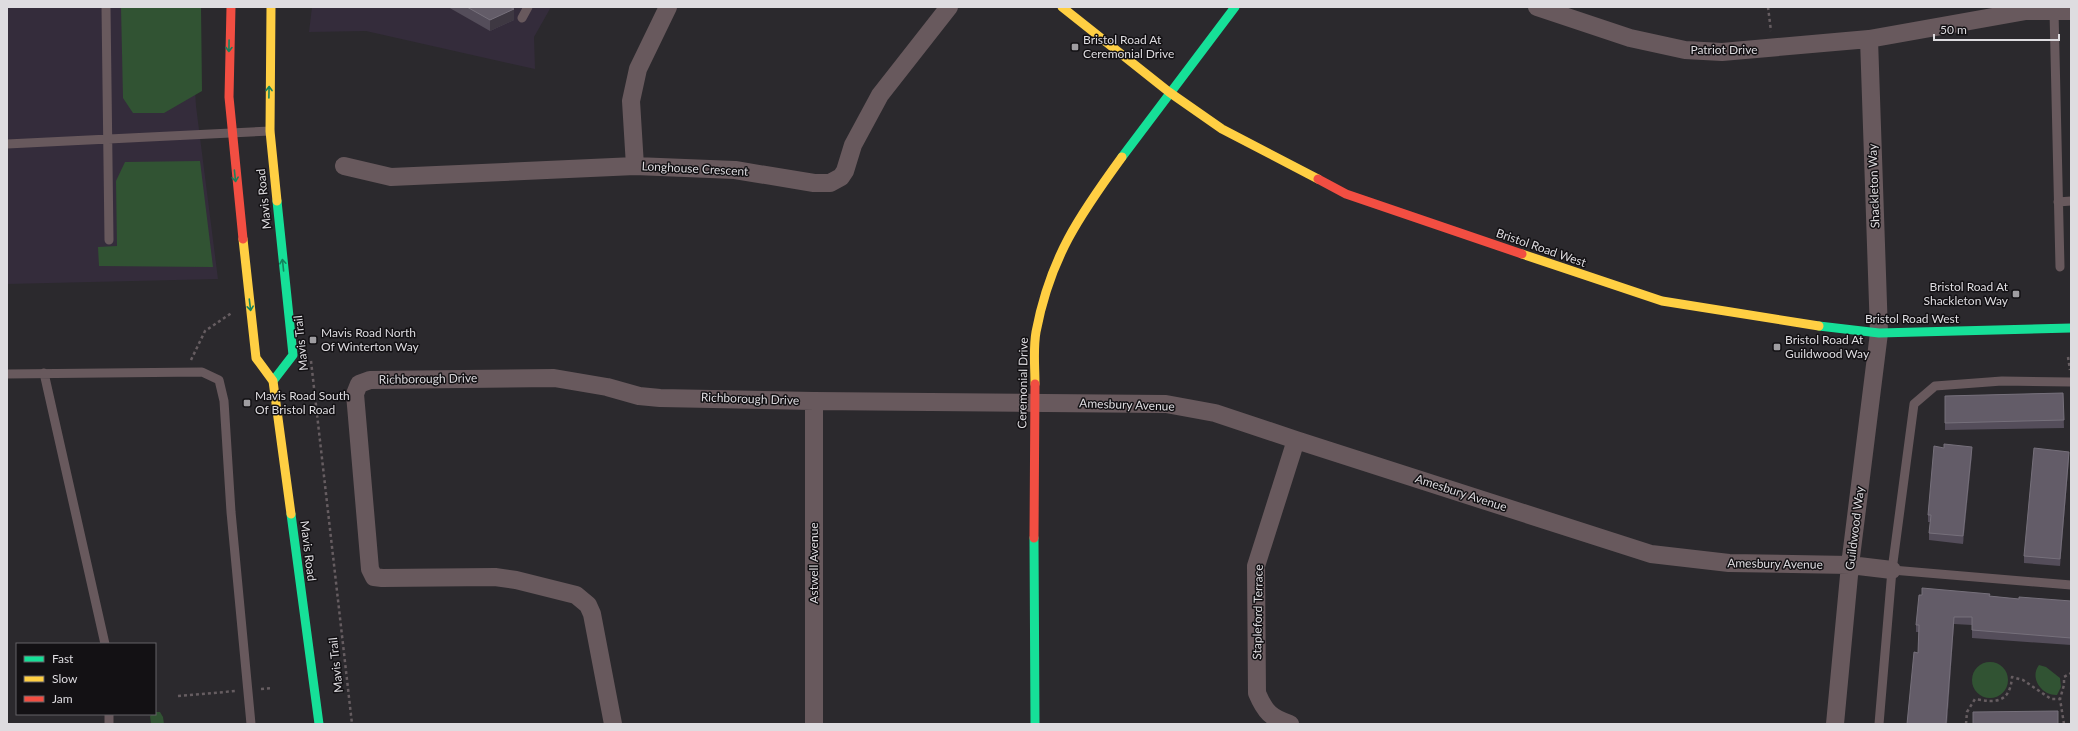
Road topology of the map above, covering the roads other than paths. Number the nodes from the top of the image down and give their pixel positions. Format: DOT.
graph roads {
  1 [pos="106,7"];
  2 [pos="231,7"];
  3 [pos="271,7"];
  4 [pos="528,7"];
  5 [pos="668,7"];
  6 [pos="949,7"];
  7 [pos="1062,7"];
  8 [pos="1235,7"];
  9 [pos="1537,7"];
  10 [pos="2063,11"];
  11 [pos="522,18"];
  12 [pos="1869,39"];
  13 [pos="1169,92"];
  14 [pos="270,131"];
  15 [pos="231,132"];
  16 [pos="107,140"];
  17 [pos="7,144"];
  18 [pos="344,166"];
  19 [pos="635,166"];
  20 [pos="2071,201"];
  21 [pos="2058,202"];
  22 [pos="109,240"];
  23 [pos="2060,267"];
  24 [pos="2071,328"];
  25 [pos="1879,333"];
  26 [pos="44,373"];
  27 [pos="7,374"];
  28 [pos="274,381"];
  29 [pos="2071,382"];
  30 [pos="814,401"];
  31 [pos="1034,403"];
  32 [pos="1296,440"];
  33 [pos="1850,565"];
  34 [pos="1892,570"];
  35 [pos="2071,585"];
  36 [pos="105,643"];
  37 [pos="251,724"];
  38 [pos="319,724"];
  39 [pos="613,724"];
  40 [pos="814,724"];
  41 [pos="1035,724"];
  42 [pos="1290,724"];
  43 [pos="1835,724"];
  44 [pos="1879,724"];
  1 -- 16 [label="lane"];
  2 -- 15 [label="street, one-way"];
  14 -- 3 [label="street, Mavis Road, one-way"];
  4 -- 11 [label="lane"];
  5 -- 19 [label="street"];
  6 -- 19 [label="street, Longhouse Crescent"];
  7 -- 13 [label="street, Bristol Road West"];
  8 -- 13 [label="street, Ceremonial Drive"];
  9 -- 12 [label="street, Patriot Drive"];
  10 -- 12 [label="street, Patriot Drive"];
  10 -- 21 [label="lane"];
  12 -- 25 [label="street, Shackleton Way"];
  13 -- 25 [label="street, Bristol Road West"];
  13 -- 31 [label="street, Ceremonial Drive"];
  14 -- 15 [label="lane"];
  28 -- 14 [label="street, Mavis Road, one-way"];
  15 -- 16 [label="lane"];
  15 -- 28 [label="street, one-way"];
  16 -- 17 [label="lane"];
  16 -- 22 [label="lane"];
  18 -- 19 [label="street, Longhouse Crescent"];
  20 -- 21 [label="lane"];
  21 -- 23 [label="lane"];
  24 -- 25 [label="street, Bristol Road West"];
  25 -- 33 [label="street, Guildwood Way"];
  26 -- 27 [label="lane"];
  26 -- 36 [label="lane"];
  26 -- 37 [label="lane"];
  28 -- 38 [label="street, Mavis Road"];
  29 -- 34 [label="lane"];
  30 -- 31 [label="street, Richborough Drive"];
  30 -- 39 [label="street, Richborough Drive"];
  30 -- 40 [label="street, Astwell Avenue"];
  31 -- 32 [label="street, Amesbury Avenue"];
  31 -- 41 [label="street, Ceremonial Drive"];
  32 -- 33 [label="street, Amesbury Avenue"];
  32 -- 42 [label="street, Stapleford Terrace"];
  33 -- 34 [label="street, Amesbury Avenue"];
  33 -- 43 [label="street, Guildwood Way"];
  34 -- 35 [label="lane"];
  34 -- 44 [label="lane"];
}
